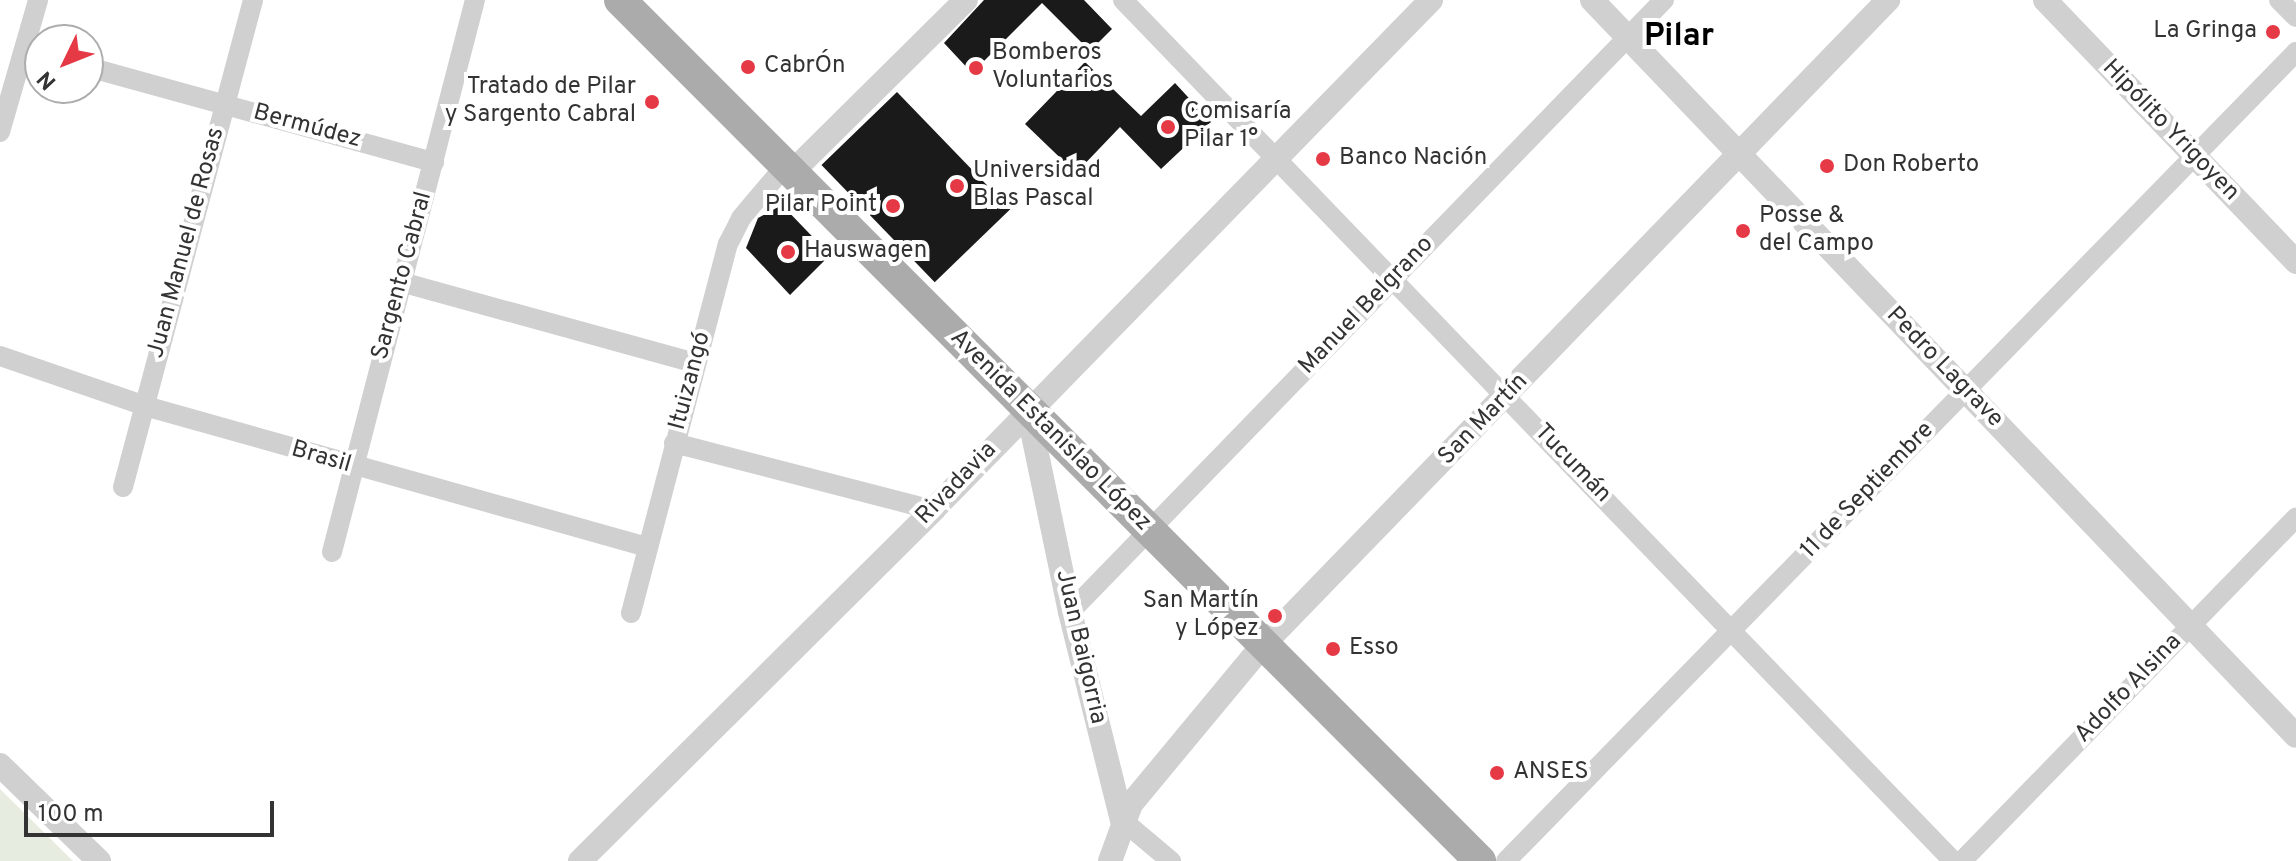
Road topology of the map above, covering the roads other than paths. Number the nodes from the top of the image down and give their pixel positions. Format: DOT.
graph roads {
  1 [pos="38,0"];
  2 [pos="253,0"];
  3 [pos="475,0"];
  4 [pos="620,0"];
  5 [pos="966,0"];
  6 [pos="1123,0"];
  7 [pos="1431,0"];
  8 [pos="1592,0"];
  9 [pos="1664,0"];
  10 [pos="1888,0"];
  11 [pos="2045,0"];
  12 [pos="2279,0"];
  13 [pos="2296,17"];
  14 [pos="35,24"];
  15 [pos="1628,38"];
  16 [pos="2296,52"];
  17 [pos="104,71"];
  18 [pos="24,72"];
  19 [pos="223,104"];
  20 [pos="0,132"];
  21 [pos="1740,156"];
  22 [pos="2194,156"];
  23 [pos="1275,159"];
  24 [pos="434,162"];
  25 [pos="788,170"];
  26 [pos="2296,262"];
  27 [pos="1392,281"];
  28 [pos="401,282"];
  29 [pos="0,356"];
  30 [pos="696,363"];
  31 [pos="1966,391"];
  32 [pos="1506,397"];
  33 [pos="145,406"];
  34 [pos="1028,411"];
  35 [pos="674,443"];
  36 [pos="353,467"];
  37 [pos="123,487"];
  38 [pos="933,510"];
  39 [pos="2296,517"];
  40 [pos="1149,530"];
  41 [pos="647,547"];
  42 [pos="332,552"];
  43 [pos="1070,612"];
  44 [pos="631,613"];
  45 [pos="2189,626"];
  46 [pos="1733,630"];
  47 [pos="1262,646"];
  48 [pos="2296,736"];
  49 [pos="0,765"];
  50 [pos="1122,820"];
  51 [pos="99,861"];
  52 [pos="580,861"];
  53 [pos="1110,861"];
  54 [pos="1171,861"];
  55 [pos="1480,861"];
  56 [pos="1506,861"];
  57 [pos="1953,861"];
  58 [pos="1962,861"];
  1 -- 14 [label="street"];
  2 -- 19 [label="street, Juan Manuel de Rosas"];
  3 -- 24 [label="street, Sargento Cabral"];
  4 -- 25 [label="main road, Avenida Estanislao López"];
  5 -- 25 [label="street, Ituizangó"];
  6 -- 23 [label="street, Tucumán"];
  7 -- 23 [label="street, Rivadavia"];
  8 -- 15 [label="street, Pedro Lagrave"];
  9 -- 15 [label="street, Manuel Belgrano"];
  10 -- 21 [label="street, San Martín"];
  11 -- 22 [label="street, Hipólito Yrigoyen"];
  12 -- 13 [label="street"];
  15 -- 21 [label="street, Pedro Lagrave"];
  15 -- 27 [label="street, Manuel Belgrano"];
  16 -- 22 [label="street, 11 de Septiembre"];
  17 -- 19 [label="street, Bermúdez"];
  18 -- 20 [label="street"];
  19 -- 24 [label="street, Bermúdez"];
  19 -- 33 [label="street, Juan Manuel de Rosas"];
  21 -- 31 [label="street, Pedro Lagrave"];
  21 -- 32 [label="street, San Martín"];
  22 -- 26 [label="street, Hipólito Yrigoyen"];
  22 -- 31 [label="street, 11 de Septiembre"];
  23 -- 27 [label="street, Tucumán"];
  23 -- 34 [label="street, Rivadavia"];
  24 -- 28 [label="street, Sargento Cabral"];
  25 -- 30 [label="street, Ituizangó"];
  25 -- 34 [label="main road, Avenida Estanislao López"];
  27 -- 32 [label="street, Tucumán"];
  27 -- 40 [label="street, Manuel Belgrano"];
  28 -- 30 [label="street"];
  28 -- 36 [label="street, Sargento Cabral"];
  29 -- 33 [label="street, Brasil"];
  30 -- 35 [label="street, Ituizangó"];
  31 -- 45 [label="street, Pedro Lagrave"];
  31 -- 46 [label="street, 11 de Septiembre"];
  32 -- 46 [label="street, Tucumán"];
  32 -- 47 [label="street, San Martín"];
  33 -- 36 [label="street, Brasil"];
  33 -- 37 [label="street, Juan Manuel de Rosas"];
  34 -- 38 [label="street, Rivadavia"];
  34 -- 40 [label="main road, Avenida Estanislao López"];
  34 -- 43 [label="street, Juan Baigorria"];
  35 -- 38 [label="street"];
  35 -- 41 [label="street, Ituizangó"];
  36 -- 41 [label="street, Brasil"];
  36 -- 42 [label="street, Sargento Cabral"];
  38 -- 52 [label="street, Rivadavia"];
  39 -- 45 [label="street, Adolfo Alsina"];
  40 -- 43 [label="street, Manuel Belgrano"];
  40 -- 47 [label="main road, Avenida Estanislao López"];
  41 -- 44 [label="street, Ituizangó"];
  43 -- 50 [label="street, Juan Baigorria"];
  45 -- 48 [label="street, Pedro Lagrave"];
  45 -- 58 [label="street, Adolfo Alsina"];
  46 -- 56 [label="street, 11 de Septiembre"];
  46 -- 57 [label="street, Tucumán"];
  47 -- 50 [label="street, San Martín"];
  47 -- 55 [label="main road, Avenida Estanislao López"];
  49 -- 51 [label="street"];
  50 -- 53 [label="street, San Martín"];
  50 -- 54 [label="street"];
}
